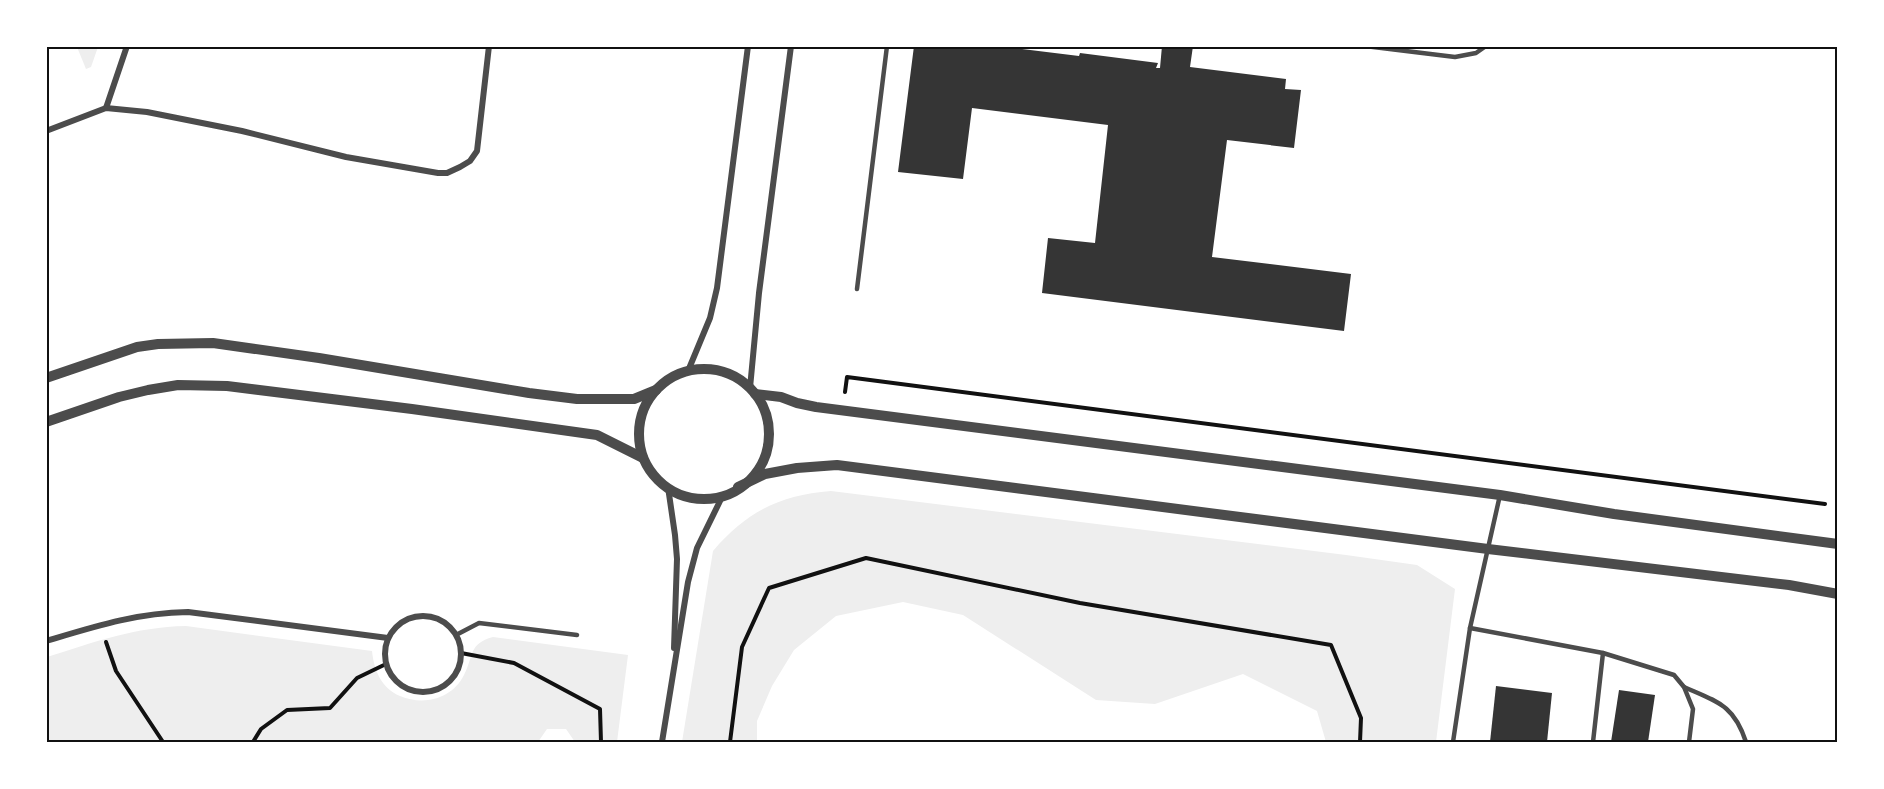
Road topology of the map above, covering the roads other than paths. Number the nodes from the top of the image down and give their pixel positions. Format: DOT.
graph roads {
  1 [pos="127,46"];
  2 [pos="489,46"];
  3 [pos="748,46"];
  4 [pos="791,46"];
  5 [pos="887,46"];
  6 [pos="1365,46"];
  7 [pos="1425,46"];
  8 [pos="1486,46"];
  9 [pos="1371,47"];
  10 [pos="1424,53"];
  11 [pos="106,108"];
  12 [pos="46,131"];
  13 [pos="857,289"];
  14 [pos="688,371"];
  15 [pos="46,378"];
  16 [pos="656,390"];
  17 [pos="752,391"];
  18 [pos="46,422"];
  19 [pos="644,458"];
  20 [pos="668,487"];
  21 [pos="738,487"];
  22 [pos="1500,495"];
  23 [pos="722,497"];
  24 [pos="1838,544"];
  25 [pos="1488,549"];
  26 [pos="1838,594"];
  27 [pos="1470,628"];
  28 [pos="456,635"];
  29 [pos="577,635"];
  30 [pos="388,638"];
  31 [pos="46,641"];
  32 [pos="1603,653"];
  33 [pos="673,673"];
  34 [pos="1684,687"];
  35 [pos="662,742"];
  36 [pos="1453,742"];
  37 [pos="1593,742"];
  38 [pos="1689,742"];
  39 [pos="1746,742"];
  1 -- 11 [label="street"];
  2 -- 11 [label="street"];
  3 -- 14 [label="street"];
  4 -- 17 [label="street"];
  5 -- 13 [label="lane"];
  6 -- 9 [label="lane"];
  7 -- 10 [label="lane"];
  8 -- 10 [label="lane"];
  9 -- 10 [label="lane"];
  11 -- 12 [label="street"];
  14 -- 16 [label="street"];
  14 -- 17 [label="street"];
  15 -- 16 [label="street"];
  16 -- 19 [label="street"];
  17 -- 21 [label="street"];
  17 -- 22 [label="street"];
  18 -- 19 [label="street"];
  19 -- 20 [label="street"];
  20 -- 23 [label="street"];
  20 -- 33 [label="street"];
  21 -- 23 [label="street"];
  21 -- 25 [label="street"];
  22 -- 24 [label="street"];
  22 -- 25 [label="lane"];
  23 -- 33 [label="street"];
  25 -- 26 [label="street"];
  25 -- 27 [label="lane"];
  27 -- 32 [label="lane"];
  27 -- 36 [label="lane"];
  28 -- 29 [label="lane"];
  28 -- 30 [label="street"];
  28 -- 30 [label="street"];
  30 -- 31 [label="street"];
  32 -- 34 [label="lane"];
  32 -- 37 [label="lane"];
  33 -- 35 [label="street"];
  34 -- 38 [label="lane"];
  34 -- 39 [label="lane"];
}
